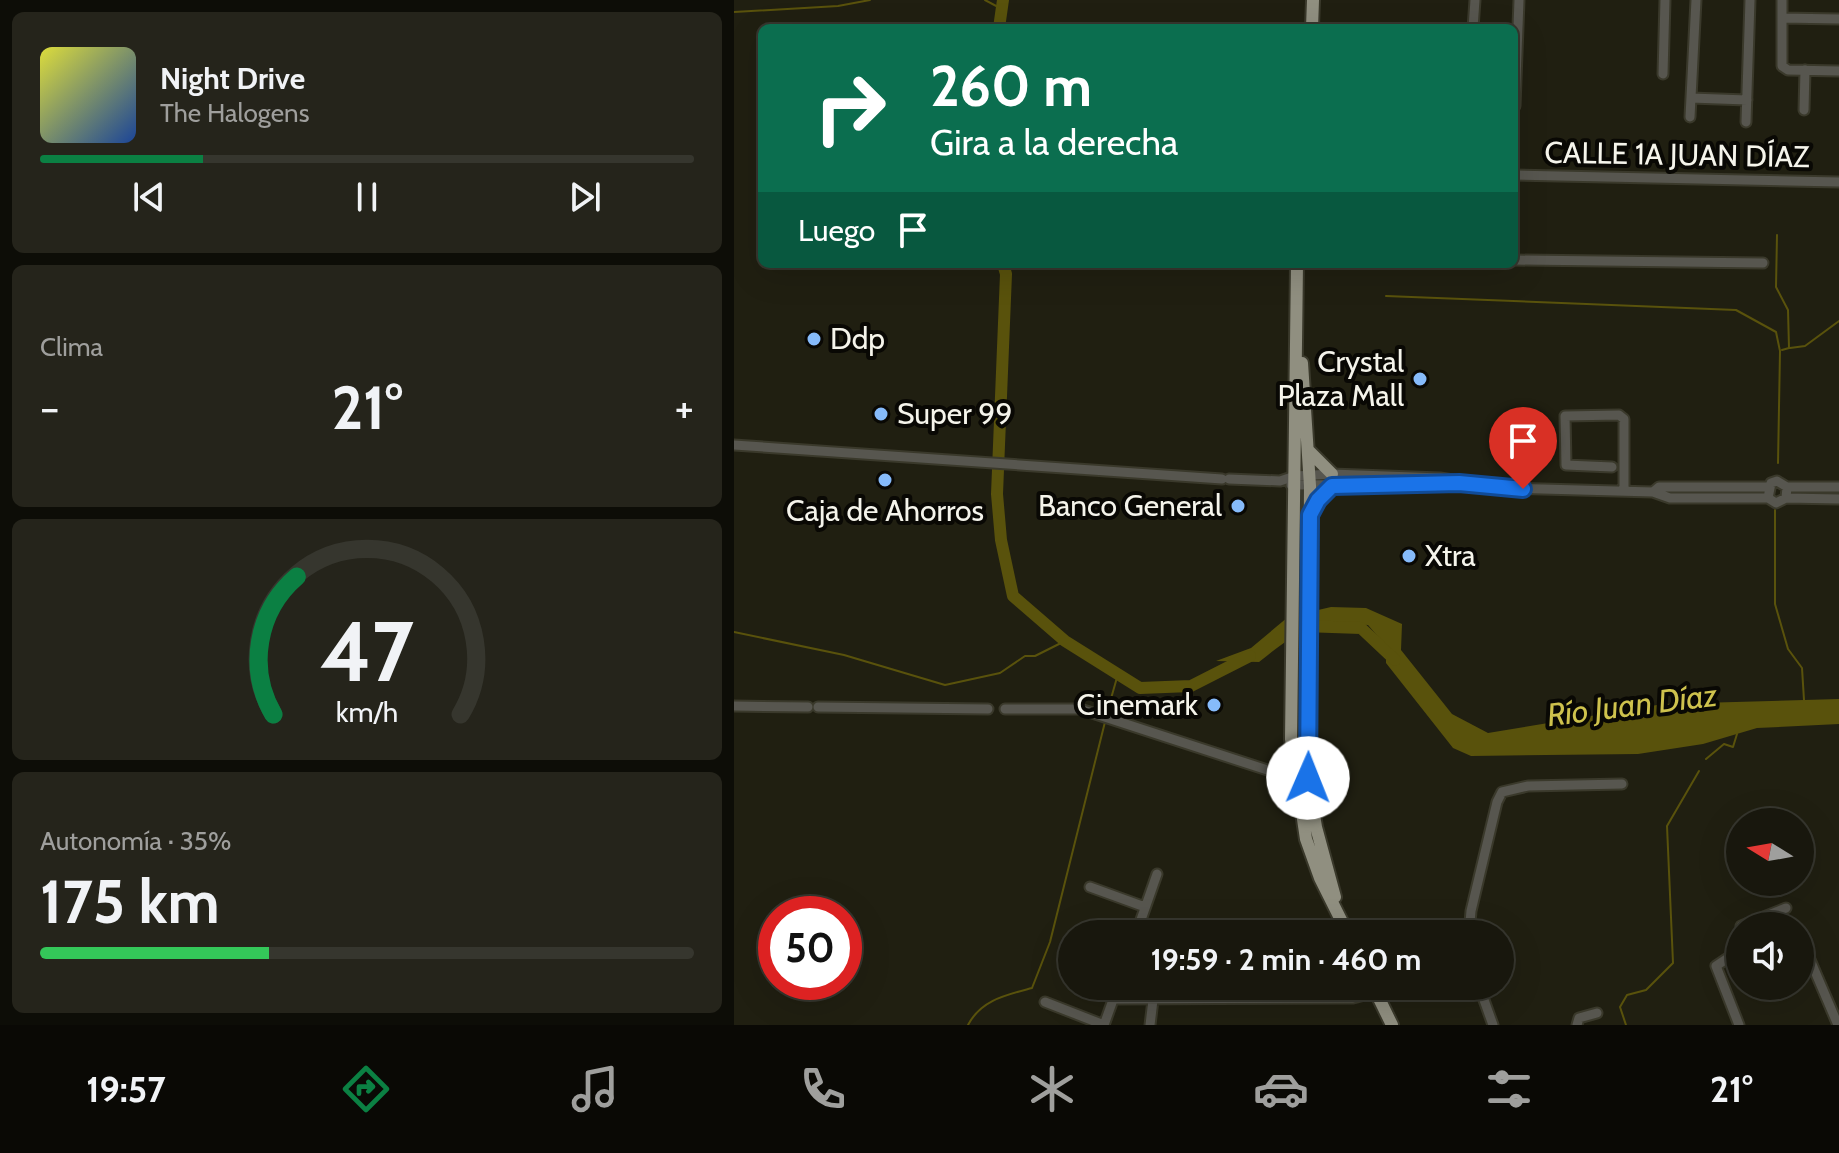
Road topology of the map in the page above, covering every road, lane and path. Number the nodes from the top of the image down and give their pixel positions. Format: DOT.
graph roads {
  1 [pos="1305,0"];
  2 [pos="1313,0"];
  3 [pos="1475,0"];
  4 [pos="1519,0"];
  5 [pos="1665,0"];
  6 [pos="1696,0"];
  7 [pos="1750,0"];
  8 [pos="1782,0"];
  9 [pos="1782,18"];
  10 [pos="1839,19"];
  11 [pos="1304,24"];
  12 [pos="1312,24"];
  13 [pos="1473,24"];
  14 [pos="1518,26"];
  15 [pos="1805,70"];
  16 [pos="1839,71"];
  17 [pos="1663,74"];
  18 [pos="1691,98"];
  19 [pos="1747,100"];
  20 [pos="1804,110"];
  21 [pos="1690,117"];
  22 [pos="1746,122"];
  23 [pos="1518,175"];
  24 [pos="1839,182"];
  25 [pos="1518,260"];
  26 [pos="1763,263"];
  27 [pos="1297,268"];
  28 [pos="1305,268"];
  29 [pos="734,445"];
  30 [pos="1307,447"];
  31 [pos="1612,467"];
  32 [pos="1332,480"];
  33 [pos="1295,481"];
  34 [pos="1310,481"];
  35 [pos="1787,487"];
  36 [pos="1839,487"];
  37 [pos="1624,491"];
  38 [pos="1768,493"];
  39 [pos="1786,498"];
  40 [pos="1839,499"];
  41 [pos="1310,515"];
  42 [pos="734,706"];
  43 [pos="988,709"];
  44 [pos="1005,709"];
  45 [pos="1308,757"];
  46 [pos="1295,779"];
  47 [pos="1622,784"];
  48 [pos="1311,804"];
  49 [pos="1157,874"];
  50 [pos="1090,887"];
  51 [pos="1145,907"];
  52 [pos="1786,908"];
  53 [pos="1338,912"];
  54 [pos="1776,912"];
  55 [pos="1141,920"];
  56 [pos="1342,920"];
  57 [pos="1470,920"];
  58 [pos="1726,959"];
  59 [pos="1814,969"];
  60 [pos="1726,992"];
  61 [pos="1113,1000"];
  62 [pos="1153,1000"];
  63 [pos="1380,1000"];
  64 [pos="1484,1000"];
  65 [pos="1729,1000"];
  66 [pos="1045,1002"];
  67 [pos="1597,1013"];
  68 [pos="1104,1025"];
  69 [pos="1150,1025"];
  70 [pos="1392,1025"];
  71 [pos="1493,1025"];
  72 [pos="1577,1025"];
  73 [pos="1739,1025"];
  74 [pos="1838,1025"];
  1 -- 11 [label="main road"];
  2 -- 12 [label="main road"];
  3 -- 13 [label="street"];
  4 -- 14 [label="street"];
  5 -- 17 [label="street"];
  6 -- 18 [label="street"];
  7 -- 19 [label="street"];
  8 -- 9 [label="street"];
  9 -- 10 [label="street"];
  9 -- 15 [label="street"];
  15 -- 16 [label="street"];
  15 -- 20 [label="street"];
  18 -- 19 [label="street"];
  18 -- 21 [label="street"];
  19 -- 22 [label="street"];
  23 -- 24 [label="street, CALLE 1A JUAN DÍAZ"];
  25 -- 26 [label="street"];
  27 -- 33 [label="main road"];
  28 -- 30 [label="main road"];
  29 -- 33 [label="street"];
  30 -- 32 [label="main road"];
  30 -- 34 [label="main road"];
  31 -- 37 [label="street"];
  32 -- 34 [label="street"];
  32 -- 37 [label="street"];
  32 -- 41 [label="main road"];
  33 -- 34 [label="street"];
  33 -- 46 [label="main road"];
  34 -- 41 [label="main road"];
  35 -- 36 [label="street"];
  35 -- 38 [label="street"];
  35 -- 39 [label="street"];
  37 -- 38 [label="street"];
  38 -- 39 [label="street"];
  39 -- 40 [label="street"];
  41 -- 45 [label="main road"];
  42 -- 43 [label="street"];
  44 -- 46 [label="street"];
  45 -- 46 [label="main road"];
  45 -- 48 [label="main road"];
  46 -- 48 [label="main road"];
  46 -- 53 [label="main road"];
  47 -- 57 [label="street"];
  48 -- 53 [label="main road"];
  49 -- 51 [label="street"];
  50 -- 51 [label="street"];
  51 -- 55 [label="street"];
  52 -- 54 [label="street"];
  53 -- 56 [label="main road"];
  58 -- 60 [label="street"];
  59 -- 74 [label="street"];
  61 -- 68 [label="street"];
  62 -- 69 [label="street"];
  63 -- 70 [label="main road"];
  64 -- 71 [label="street"];
  65 -- 73 [label="street"];
  66 -- 68 [label="street"];
  67 -- 72 [label="street"];
}
